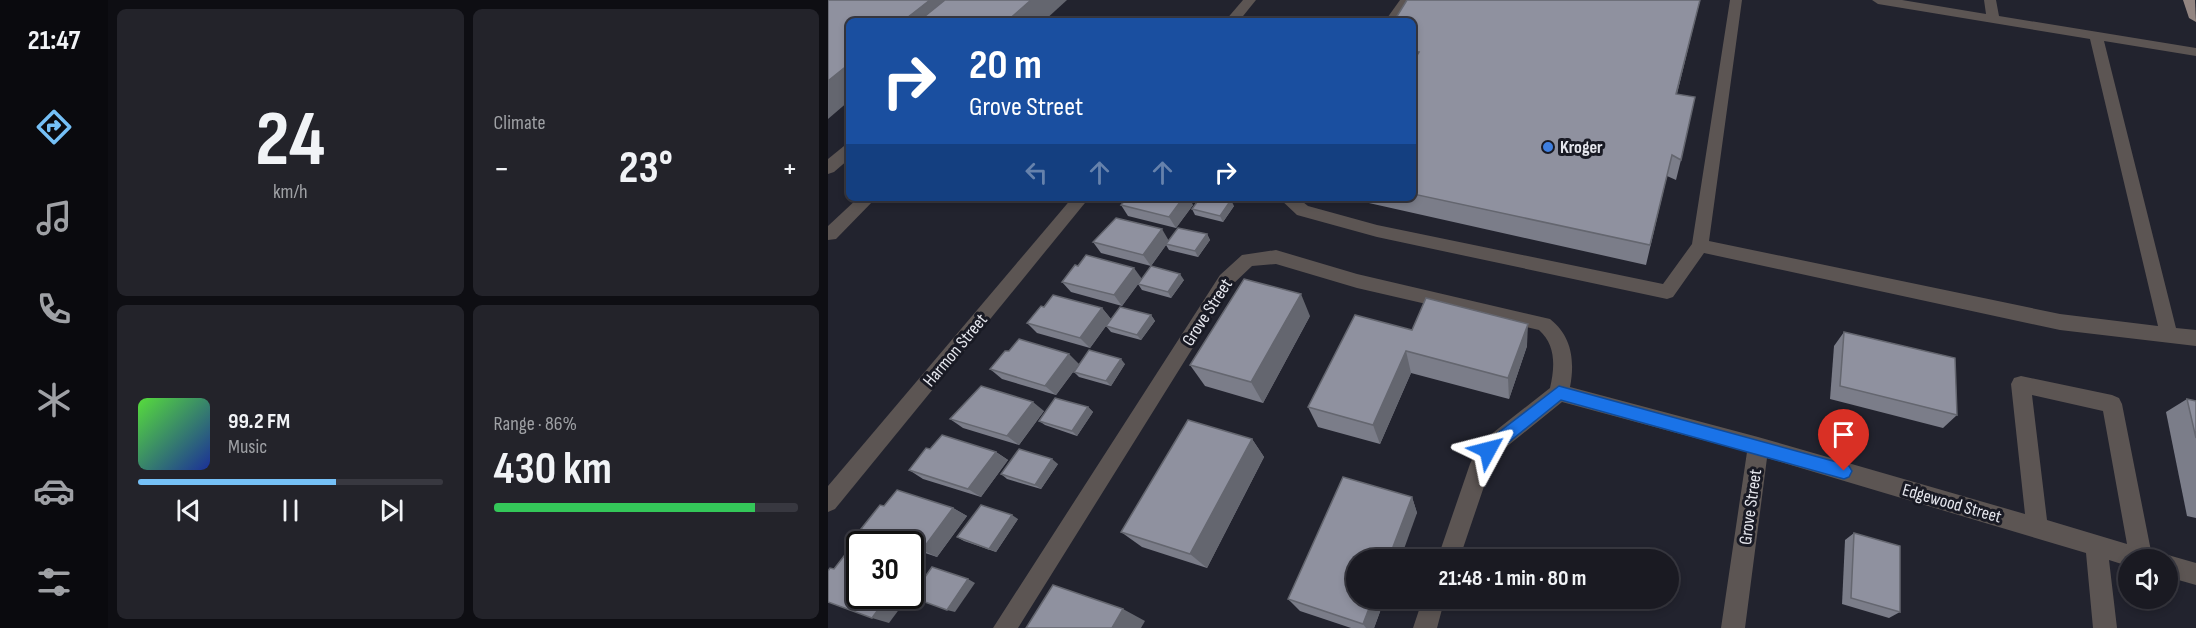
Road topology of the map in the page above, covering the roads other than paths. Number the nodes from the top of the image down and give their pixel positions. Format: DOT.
graph roads {
  1 [pos="1250,0"];
  2 [pos="1406,0"];
  3 [pos="1736,0"];
  4 [pos="1878,0"];
  5 [pos="1990,0"];
  6 [pos="2189,0"];
  7 [pos="1235,18"];
  8 [pos="1394,18"];
  9 [pos="2196,18"];
  10 [pos="1994,19"];
  11 [pos="2096,35"];
  12 [pos="2196,52"];
  13 [pos="846,153"];
  14 [pos="828,168"];
  15 [pos="865,201"];
  16 [pos="1079,201"];
  17 [pos="1291,201"];
  18 [pos="830,234"];
  19 [pos="1700,246"];
  20 [pos="2169,334"];
  21 [pos="2196,338"];
  22 [pos="1559,393"];
  23 [pos="1758,446"];
  24 [pos="828,502"];
  25 [pos="2037,528"];
  26 [pos="2096,545"];
  27 [pos="1452,549"];
  28 [pos="2142,549"];
  29 [pos="2118,551"];
  30 [pos="2178,569"];
  31 [pos="2196,574"];
  32 [pos="1431,609"];
  33 [pos="1005,628"];
  34 [pos="1425,628"];
  35 [pos="1732,628"];
  36 [pos="2105,628"];
  1 -- 7 [label="street"];
  2 -- 8 [label="street"];
  3 -- 19 [label="street"];
  4 -- 10 [label="street"];
  5 -- 10 [label="street"];
  6 -- 9 [label="main road"];
  10 -- 11 [label="street"];
  11 -- 12 [label="street"];
  11 -- 20 [label="street"];
  13 -- 14 [label="street"];
  15 -- 18 [label="street"];
  16 -- 24 [label="street, Harmon Street"];
  17 -- 19 [label="street"];
  19 -- 20 [label="street"];
  20 -- 21 [label="street"];
  22 -- 23 [label="street, Grove Street"];
  22 -- 27 [label="street"];
  22 -- 33 [label="street, Grove Street"];
  23 -- 25 [label="street, Edgewood Street"];
  23 -- 35 [label="street, Grove Street"];
  25 -- 26 [label="street, Edgewood Street"];
  25 -- 28 [label="street"];
  26 -- 29 [label="street, Edgewood Street"];
  26 -- 36 [label="street"];
  30 -- 31 [label="street"];
  32 -- 34 [label="street"];
}
